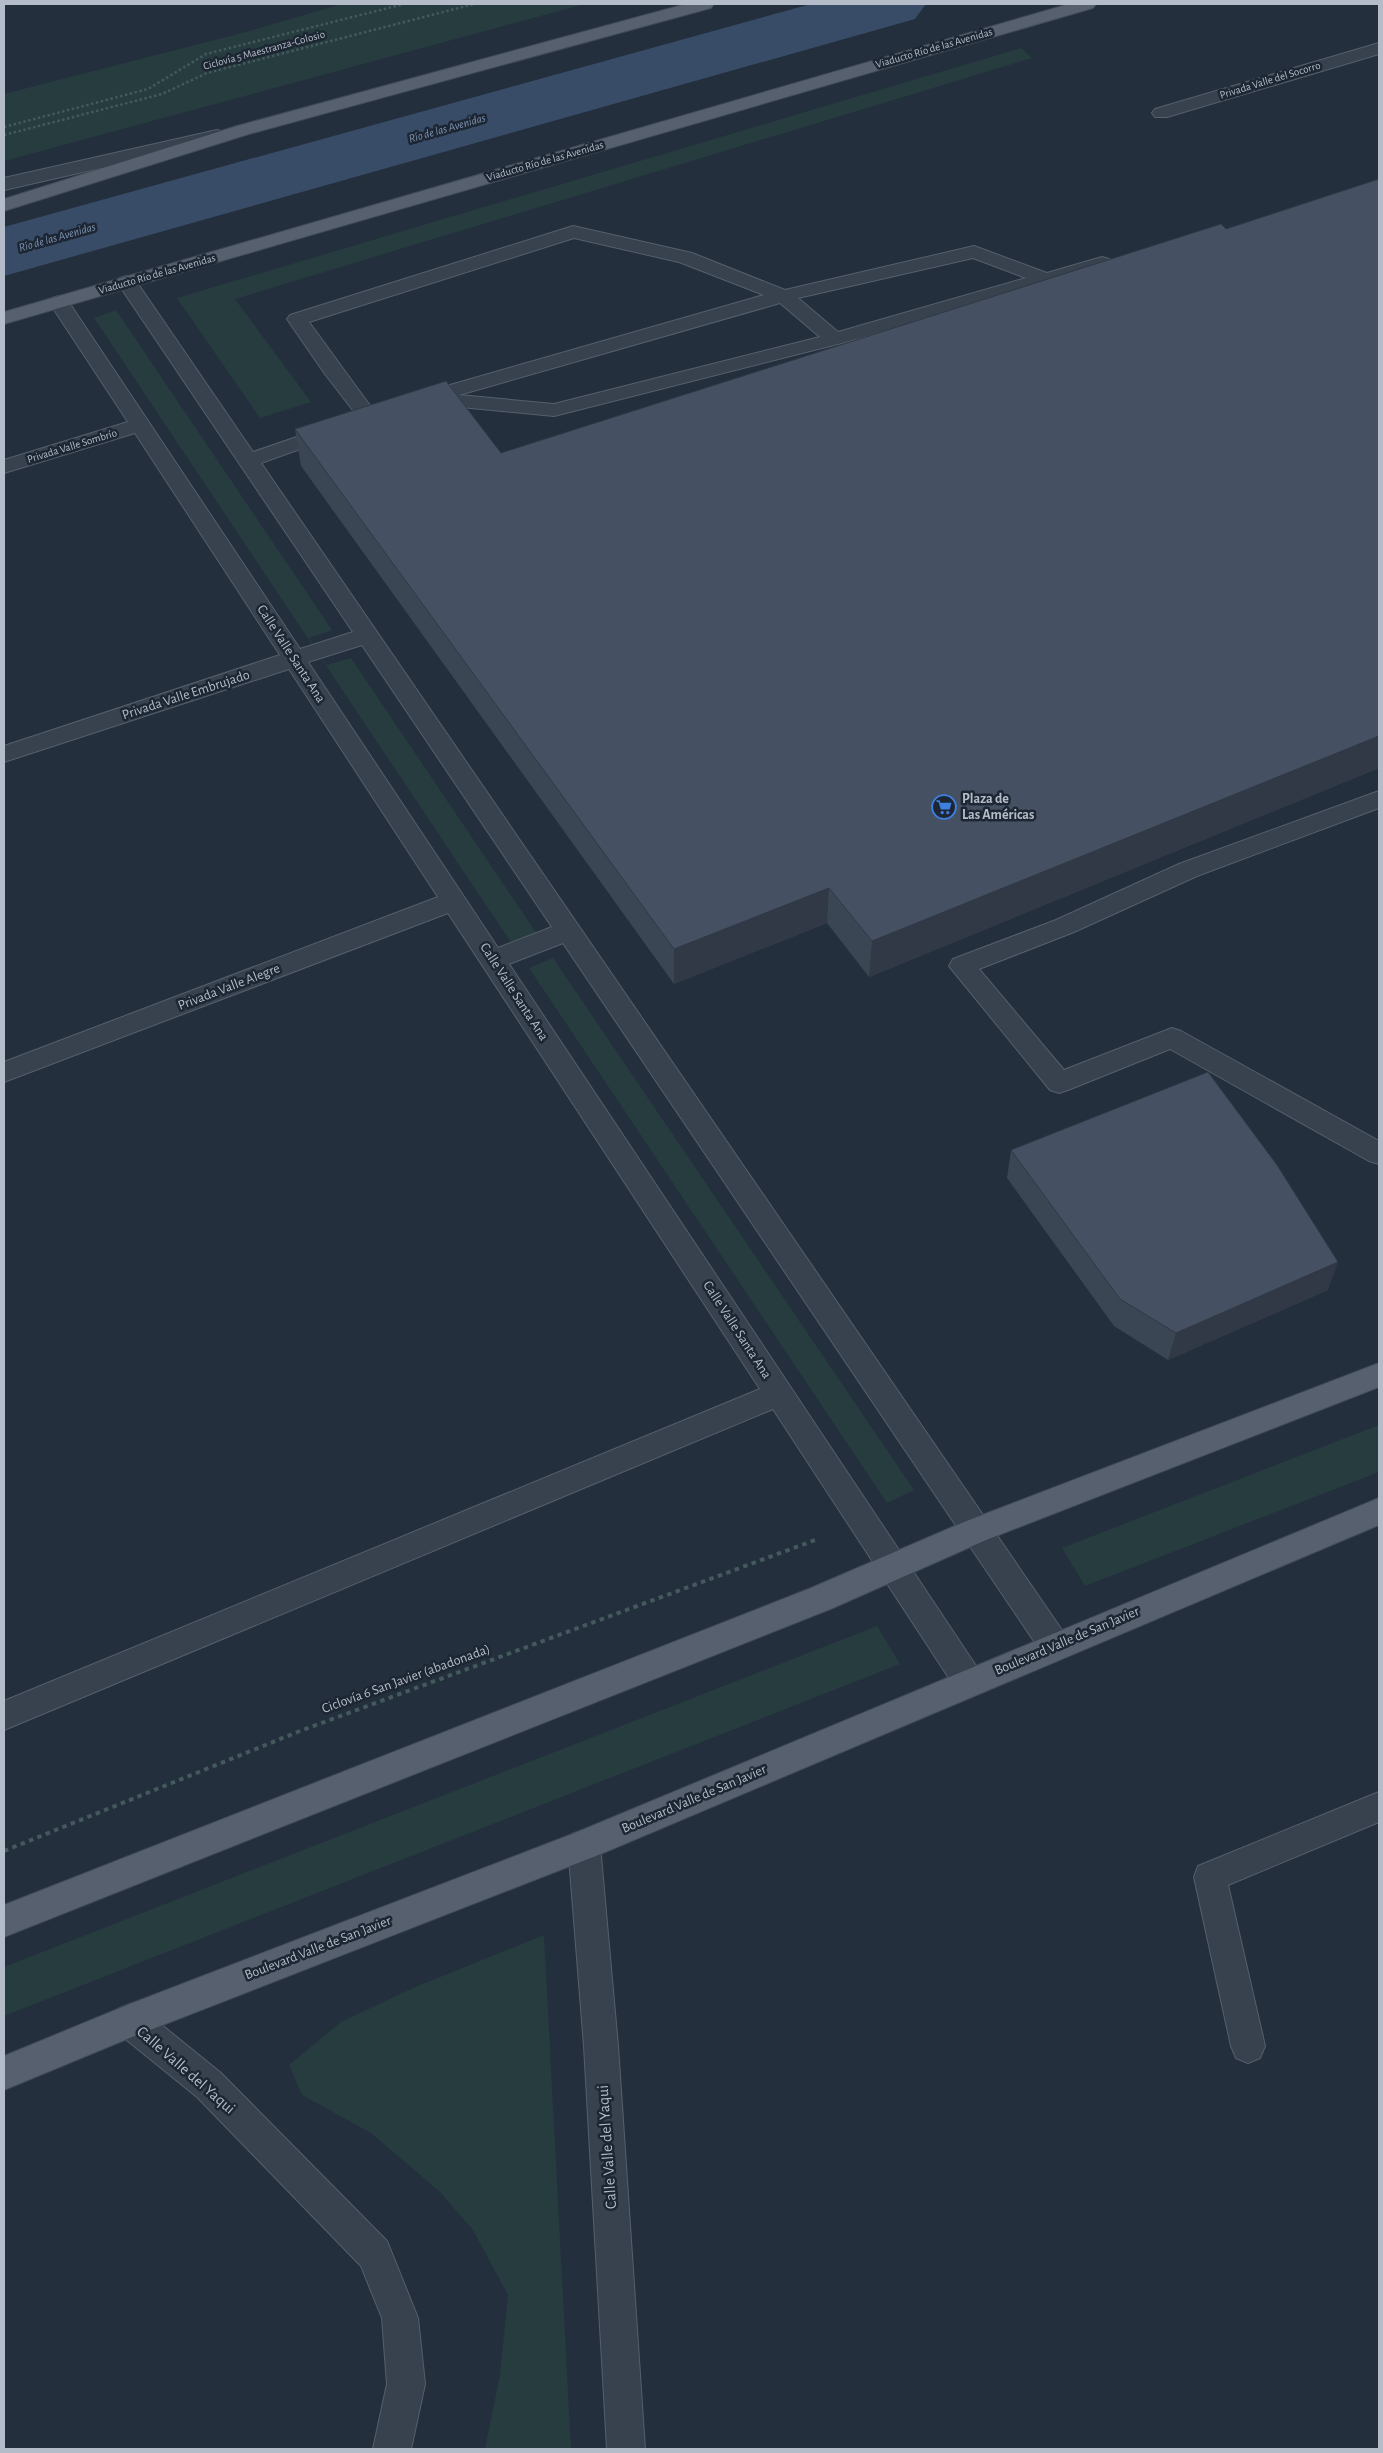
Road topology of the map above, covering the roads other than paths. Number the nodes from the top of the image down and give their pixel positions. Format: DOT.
graph roads {
  1 [pos="705,4"];
  2 [pos="1087,4"];
  3 [pos="1379,48"];
  4 [pos="1161,113"];
  5 [pos="243,130"];
  6 [pos="4,184"];
  7 [pos="4,205"];
  8 [pos="1120,258"];
  9 [pos="1046,279"];
  10 [pos="127,282"];
  11 [pos="783,296"];
  12 [pos="60,302"];
  13 [pos="4,318"];
  14 [pos="835,339"];
  15 [pos="140,425"];
  16 [pos="248,461"];
  17 [pos="4,467"];
  18 [pos="367,635"];
  19 [pos="295,660"];
  20 [pos="4,754"];
  21 [pos="1379,799"];
  22 [pos="454,901"];
  23 [pos="568,931"];
  24 [pos="493,960"];
  25 [pos="4,1072"];
  26 [pos="1379,1154"];
  27 [pos="1379,1374"];
  28 [pos="779,1394"];
  29 [pos="1379,1511"];
  30 [pos="975,1531"];
  31 [pos="893,1567"];
  32 [pos="1055,1646"];
  33 [pos="969,1682"];
  34 [pos="4,1716"];
  35 [pos="1379,1807"];
  36 [pos="584,1845"];
  37 [pos="4,1921"];
  38 [pos="130,2021"];
  39 [pos="1248,2046"];
  40 [pos="4,2073"];
  41 [pos="392,2449"];
  42 [pos="626,2449"];
  1 -- 5 [label="main road"];
  2 -- 10 [label="main road, Viaducto Río de las Avenidas"];
  3 -- 4 [label="street, Privada Valle del Socorro"];
  5 -- 6 [label="street"];
  5 -- 7 [label="main road"];
  8 -- 9 [label="street"];
  9 -- 11 [label="street"];
  9 -- 14 [label="street"];
  10 -- 12 [label="main road, Viaducto Río de las Avenidas"];
  10 -- 16 [label="street"];
  11 -- 14 [label="street"];
  11 -- 14 [label="street"];
  11 -- 16 [label="street"];
  12 -- 13 [label="main road, Viaducto Río de las Avenidas"];
  12 -- 15 [label="street, Calle Valle Santa Ana"];
  15 -- 17 [label="street, Privada Valle Sombrío"];
  15 -- 19 [label="street, Calle Valle Santa Ana"];
  16 -- 18 [label="street"];
  18 -- 19 [label="street, Privada Valle Embrujado"];
  18 -- 23 [label="street"];
  19 -- 20 [label="street, Privada Valle Embrujado"];
  19 -- 22 [label="street, Calle Valle Santa Ana"];
  21 -- 26 [label="street"];
  22 -- 24 [label="street, Calle Valle Santa Ana"];
  22 -- 25 [label="street, Privada Valle Alegre"];
  23 -- 24 [label="street"];
  23 -- 30 [label="street"];
  24 -- 28 [label="street, Calle Valle Santa Ana"];
  27 -- 30 [label="main road"];
  28 -- 31 [label="street, Calle Valle Santa Ana"];
  28 -- 34 [label="street"];
  29 -- 32 [label="main road, Boulevard Valle de San Javier"];
  30 -- 31 [label="main road"];
  30 -- 32 [label="street"];
  31 -- 33 [label="street, Calle Valle Santa Ana"];
  31 -- 37 [label="main road"];
  32 -- 33 [label="main road, Boulevard Valle de San Javier"];
  33 -- 36 [label="main road, Boulevard Valle de San Javier"];
  35 -- 39 [label="street"];
  36 -- 38 [label="main road, Boulevard Valle de San Javier"];
  36 -- 42 [label="street, Calle Valle del Yaqui"];
  38 -- 40 [label="main road, Boulevard Valle de San Javier"];
  38 -- 41 [label="street, Calle Valle del Yaqui"];
}
